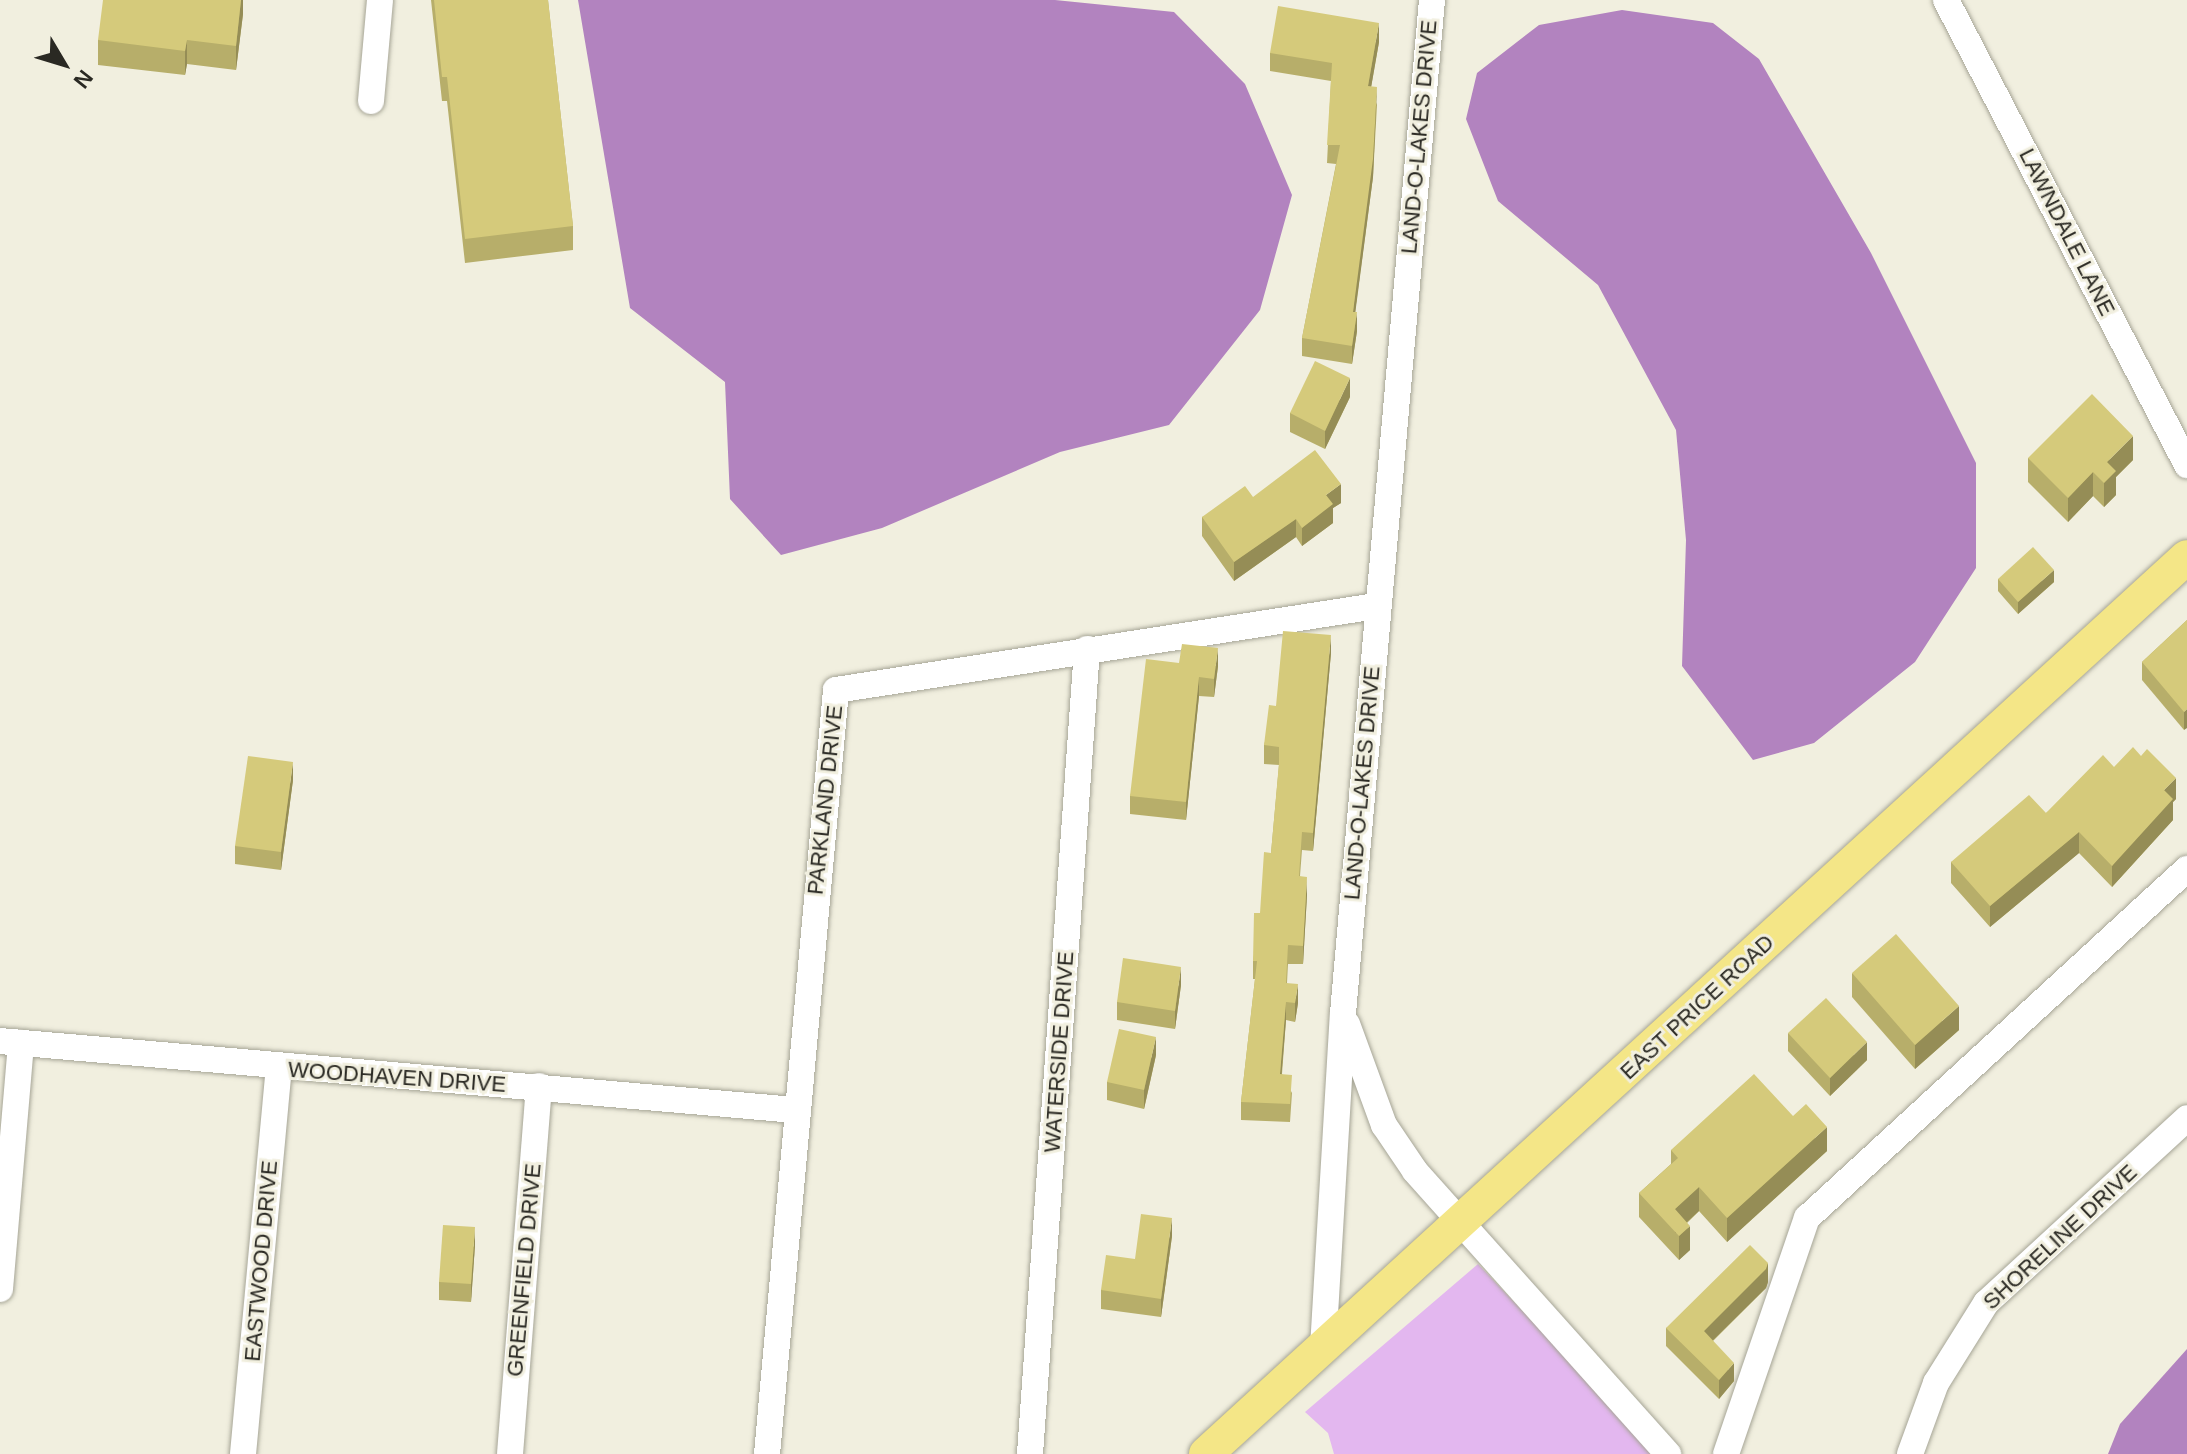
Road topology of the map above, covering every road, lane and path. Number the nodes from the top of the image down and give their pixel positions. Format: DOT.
graph roads {
  1 [pos="380,0"];
  2 [pos="1432,0"];
  3 [pos="1946,0"];
  4 [pos="371,101"];
  5 [pos="2187,465"];
  6 [pos="2187,557"];
  7 [pos="1376,606"];
  8 [pos="1087,649"];
  9 [pos="2187,869"];
  10 [pos="1343,1013"];
  11 [pos="10,1042"];
  12 [pos="279,1069"];
  13 [pos="539,1086"];
  14 [pos="795,1110"];
  15 [pos="2187,1118"];
  16 [pos="1463,1221"];
  17 [pos="0,1289"];
  18 [pos="1323,1348"];
  19 [pos="243,1454"];
  20 [pos="510,1454"];
  21 [pos="767,1454"];
  22 [pos="1030,1454"];
  23 [pos="1206,1454"];
  24 [pos="1668,1454"];
  25 [pos="1726,1454"];
  26 [pos="1910,1454"];
  1 -- 4 [label="street"];
  2 -- 7 [label="street, LAND-O-LAKES DRIVE"];
  3 -- 5 [label="street, LAWNDALE LANE"];
  6 -- 16 [label="main road, EAST PRICE ROAD"];
  7 -- 8 [label="street, PARKLAND DRIVE"];
  7 -- 10 [label="street, LAND-O-LAKES DRIVE"];
  8 -- 14 [label="street, PARKLAND DRIVE"];
  8 -- 22 [label="street, WATERSIDE DRIVE"];
  9 -- 25 [label="street"];
  10 -- 16 [label="street, LAND-O-LAKES DRIVE"];
  10 -- 18 [label="street"];
  11 -- 12 [label="street, WOODHAVEN DRIVE"];
  11 -- 17 [label="street"];
  12 -- 13 [label="street, WOODHAVEN DRIVE"];
  12 -- 19 [label="street, EASTWOOD DRIVE"];
  13 -- 14 [label="street, WOODHAVEN DRIVE"];
  13 -- 20 [label="street, GREENFIELD DRIVE"];
  14 -- 21 [label="street, PARKLAND DRIVE"];
  15 -- 26 [label="street, SHORELINE DRIVE"];
  16 -- 18 [label="main road, EAST PRICE ROAD"];
  16 -- 24 [label="street, LAND-O-LAKES DRIVE"];
  18 -- 23 [label="main road, EAST PRICE ROAD"];
}
